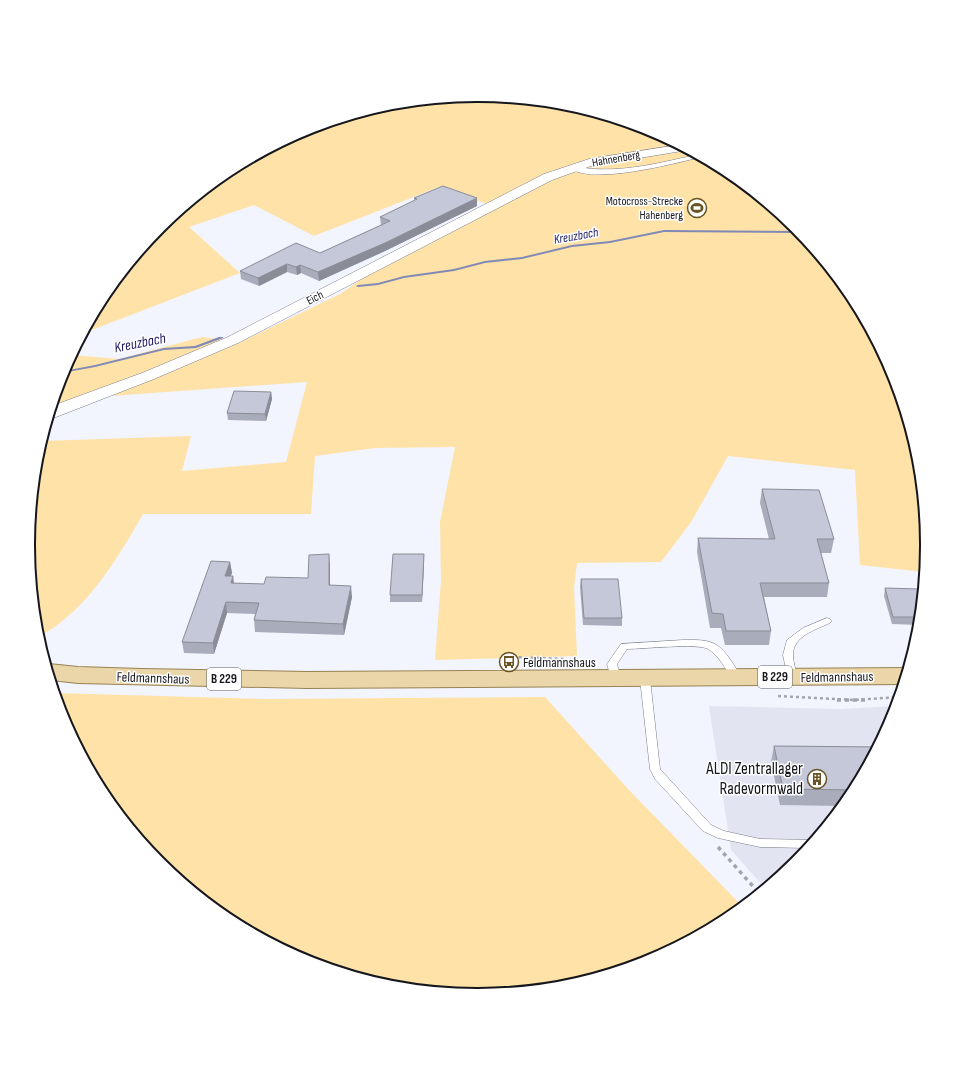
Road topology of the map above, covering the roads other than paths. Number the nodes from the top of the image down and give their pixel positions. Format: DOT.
graph roads {
  1 [pos="675,149"];
  2 [pos="691,158"];
  3 [pos="572,168"];
  4 [pos="56,411"];
  5 [pos="828,621"];
  6 [pos="54,672"];
  7 [pos="900,676"];
  8 [pos="792,677"];
  9 [pos="737,678"];
  10 [pos="616,679"];
  11 [pos="645,679"];
  12 [pos="803,844"];
  1 -- 3 [label="street, Hahnenberg"];
  2 -- 3 [label="lane"];
  3 -- 4 [label="street, Eich"];
  5 -- 8 [label="lane"];
  6 -- 10 [label="main road, Feldmannshaus / B 229"];
  7 -- 8 [label="main road, Feldmannshaus / B 229"];
  8 -- 9 [label="main road, Feldmannshaus / B 229"];
  9 -- 10 [label="lane"];
  9 -- 11 [label="main road, Feldmannshaus / B 229"];
  10 -- 11 [label="main road, Feldmannshaus / B 229"];
  11 -- 12 [label="lane"];
}
